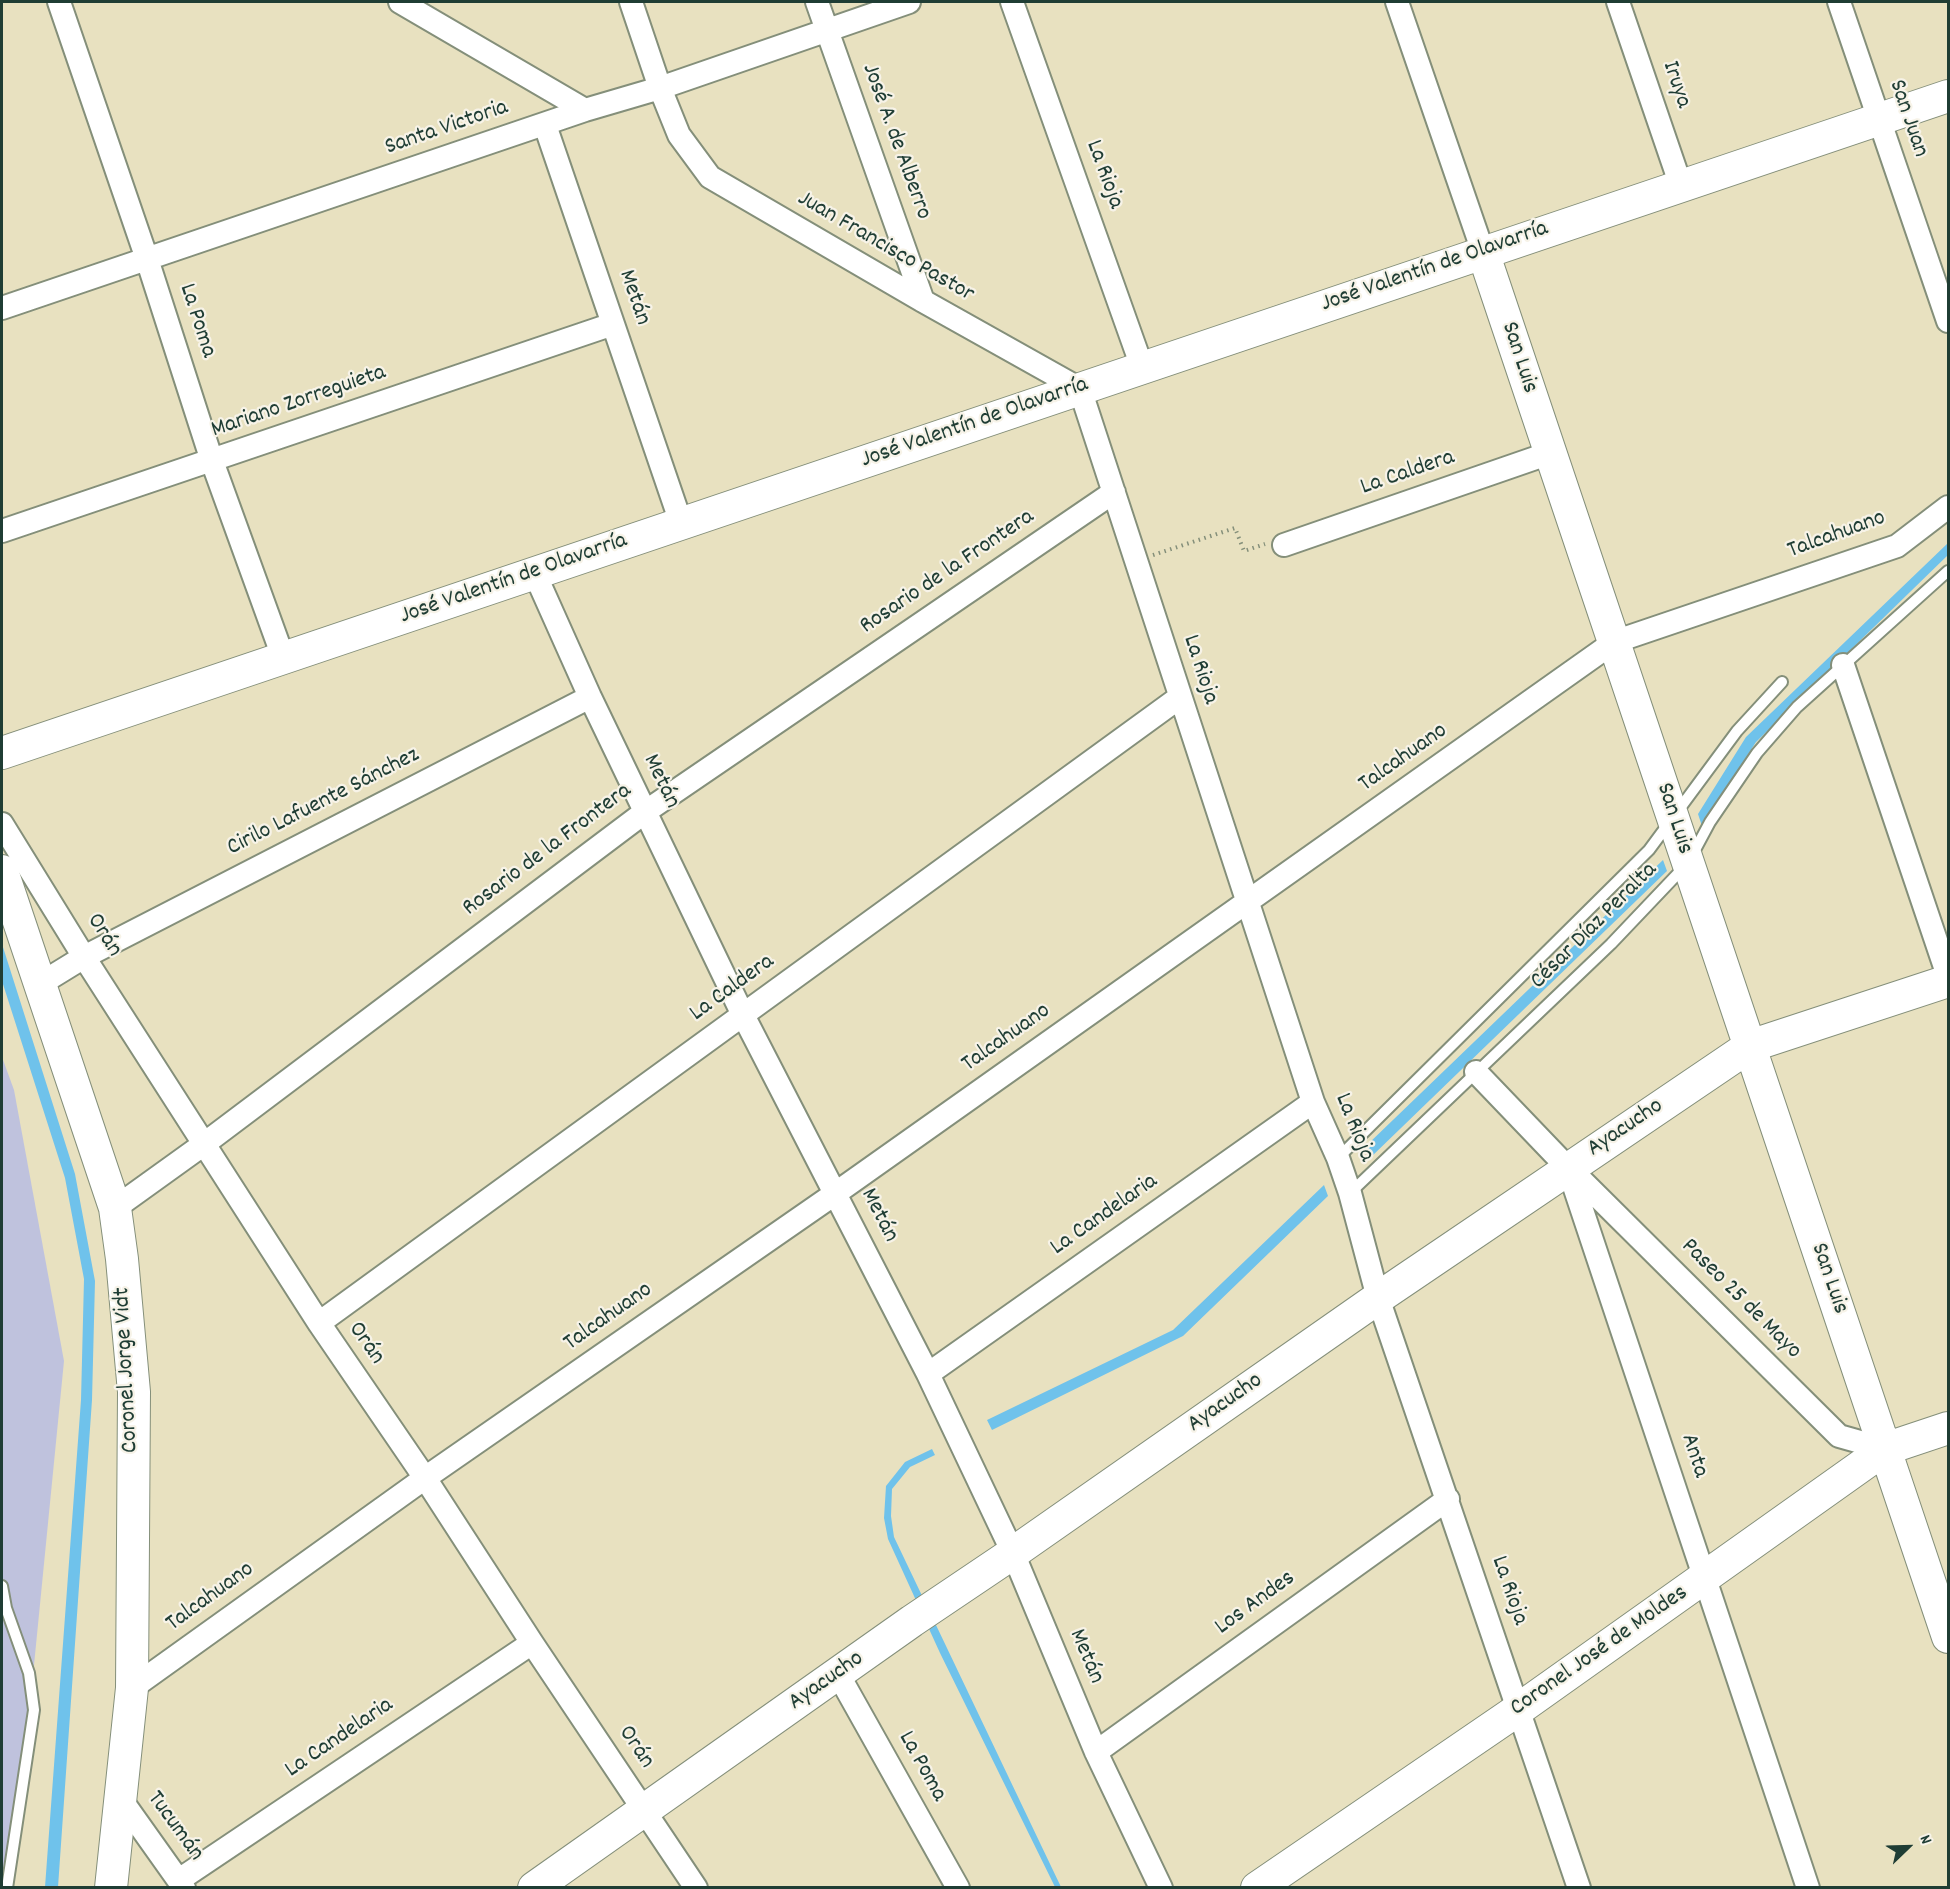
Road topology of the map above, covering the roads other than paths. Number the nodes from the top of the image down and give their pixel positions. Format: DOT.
graph roads {
  1 [pos="59,2"];
  2 [pos="400,2"];
  3 [pos="631,2"];
  4 [pos="817,2"];
  5 [pos="909,2"];
  6 [pos="1012,2"];
  7 [pos="1397,2"];
  8 [pos="1618,2"];
  9 [pos="1839,2"];
  10 [pos="827,30"];
  11 [pos="660,88"];
  12 [pos="1948,96"];
  13 [pos="585,110"];
  14 [pos="1879,120"];
  15 [pos="545,125"];
  16 [pos="1681,186"];
  17 [pos="1483,252"];
  18 [pos="147,259"];
  19 [pos="923,301"];
  20 [pos="2,308"];
  21 [pos="1948,321"];
  22 [pos="613,324"];
  23 [pos="1142,367"];
  24 [pos="1080,389"];
  25 [pos="1550,453"];
  26 [pos="212,461"];
  27 [pos="1114,492"];
  28 [pos="1948,507"];
  29 [pos="681,523"];
  30 [pos="2,531"];
  31 [pos="1284,545"];
  32 [pos="1948,571"];
  33 [pos="535,574"];
  34 [pos="1614,642"];
  35 [pos="283,657"];
  36 [pos="1843,665"];
  37 [pos="1782,682"];
  38 [pos="590,697"];
  39 [pos="1180,697"];
  40 [pos="2,753"];
  41 [pos="645,812"];
  42 [pos="1673,819"];
  43 [pos="2,824"];
  44 [pos="1688,863"];
  45 [pos="2,871"];
  46 [pos="1247,902"];
  47 [pos="84,957"];
  48 [pos="1948,976"];
  49 [pos="1948,981"];
  50 [pos="40,984"];
  51 [pos="743,1015"];
  52 [pos="1750,1046"];
  53 [pos="1476,1072"];
  54 [pos="1313,1102"];
  55 [pos="204,1144"];
  56 [pos="1338,1158"];
  57 [pos="1568,1168"];
  58 [pos="836,1193"];
  59 [pos="1350,1193"];
  60 [pos="115,1208"];
  61 [pos="1378,1298"];
  62 [pos="319,1323"];
  63 [pos="928,1374"];
  64 [pos="1948,1428"];
  65 [pos="1885,1449"];
  66 [pos="425,1478"];
  67 [pos="1448,1499"];
  68 [pos="1013,1553"];
  69 [pos="1705,1577"];
  70 [pos="2,1586"];
  71 [pos="4,1607"];
  72 [pos="1948,1636"];
  73 [pos="532,1643"];
  74 [pos="838,1674"];
  75 [pos="132,1689"];
  76 [pos="1519,1709"];
  77 [pos="1096,1752"];
  78 [pos="120,1798"];
  79 [pos="644,1810"];
  80 [pos="181,1884"];
  81 [pos="7,1887"];
  82 [pos="111,1887"];
  83 [pos="534,1887"];
  84 [pos="696,1887"];
  85 [pos="958,1887"];
  86 [pos="1161,1887"];
  87 [pos="1257,1887"];
  88 [pos="1579,1887"];
  89 [pos="1808,1887"];
  1 -- 18 [label="street, La Poma"];
  2 -- 13 [label="street"];
  3 -- 11 [label="street, Juan Francisco Pastor"];
  4 -- 10 [label="street, José A. de Alberro"];
  5 -- 10 [label="street, Santa Victoria"];
  6 -- 23 [label="street, La Rioja"];
  7 -- 17 [label="street, San Luis"];
  8 -- 16 [label="street, Iruya"];
  9 -- 14 [label="street, San Juan"];
  10 -- 11 [label="street, Santa Victoria"];
  10 -- 19 [label="street, José A. de Alberro"];
  11 -- 13 [label="street, Santa Victoria"];
  11 -- 19 [label="street, Juan Francisco Pastor"];
  12 -- 14 [label="street, José Valentín de Olavarría"];
  13 -- 15 [label="street, Santa Victoria"];
  14 -- 16 [label="street, José Valentín de Olavarría"];
  14 -- 21 [label="street, San Juan"];
  15 -- 18 [label="street, Santa Victoria"];
  15 -- 22 [label="street, Metán"];
  16 -- 17 [label="street, José Valentín de Olavarría"];
  17 -- 23 [label="street, José Valentín de Olavarría"];
  17 -- 25 [label="street, San Luis"];
  18 -- 20 [label="street, Santa Victoria"];
  18 -- 26 [label="street, La Poma"];
  19 -- 24 [label="street, Juan Francisco Pastor"];
  22 -- 26 [label="street, Mariano Zorreguieta"];
  22 -- 29 [label="street, Metán"];
  23 -- 24 [label="street, José Valentín de Olavarría"];
  24 -- 27 [label="street, La Rioja"];
  24 -- 29 [label="street, José Valentín de Olavarría"];
  25 -- 31 [label="street, La Caldera"];
  25 -- 34 [label="street, San Luis"];
  26 -- 30 [label="street, Mariano Zorreguieta"];
  26 -- 35 [label="street, La Poma"];
  27 -- 39 [label="street, La Rioja"];
  27 -- 41 [label="street, Rosario de la Frontera"];
  28 -- 34 [label="street, Talcahuano"];
  29 -- 33 [label="street, José Valentín de Olavarría"];
  32 -- 36 [label="lane, César Díaz Peralta"];
  33 -- 35 [label="street, José Valentín de Olavarría"];
  33 -- 38 [label="street, Metán"];
  34 -- 42 [label="street, San Luis"];
  34 -- 46 [label="street, Talcahuano"];
  35 -- 40 [label="street, José Valentín de Olavarría"];
  36 -- 44 [label="lane, César Díaz Peralta"];
  36 -- 48 [label="street"];
  37 -- 42 [label="lane"];
  38 -- 41 [label="street, Metán"];
  38 -- 47 [label="street, Cirilo Lafuente Sánchez"];
  39 -- 46 [label="street, La Rioja"];
  39 -- 51 [label="street, La Caldera"];
  41 -- 51 [label="street, Metán"];
  41 -- 55 [label="street, Rosario de la Frontera"];
  42 -- 44 [label="street, San Luis"];
  42 -- 56 [label="lane"];
  43 -- 47 [label="street, Orán"];
  44 -- 52 [label="street, San Luis"];
  44 -- 53 [label="lane, César Díaz Peralta"];
  45 -- 50 [label="street, Coronel Jorge Vidt"];
  46 -- 54 [label="street, La Rioja"];
  46 -- 58 [label="street, Talcahuano"];
  47 -- 50 [label="street, Cirilo Lafuente Sánchez"];
  47 -- 55 [label="street, Orán"];
  49 -- 52 [label="street, Ayacucho"];
  50 -- 60 [label="street, Coronel Jorge Vidt"];
  51 -- 58 [label="street, Metán"];
  51 -- 62 [label="street, La Caldera"];
  52 -- 57 [label="street, Ayacucho"];
  52 -- 65 [label="street, San Luis"];
  53 -- 57 [label="street, Anta"];
  53 -- 59 [label="lane, César Díaz Peralta"];
  54 -- 56 [label="street, La Rioja"];
  54 -- 63 [label="street, La Candelaria"];
  55 -- 60 [label="street, Rosario de la Frontera"];
  55 -- 62 [label="street, Orán"];
  56 -- 59 [label="street, La Rioja"];
  57 -- 61 [label="street, Ayacucho"];
  57 -- 65 [label="street, Paseo 25 de Mayo"];
  57 -- 69 [label="street, Anta"];
  58 -- 63 [label="street, Metán"];
  58 -- 66 [label="street, Talcahuano"];
  59 -- 61 [label="street, La Rioja"];
  60 -- 75 [label="street, Coronel Jorge Vidt"];
  61 -- 67 [label="street, La Rioja"];
  61 -- 68 [label="street, Ayacucho"];
  62 -- 66 [label="street, Orán"];
  63 -- 68 [label="street, Metán"];
  64 -- 65 [label="street, Coronel José de Moldes"];
  65 -- 69 [label="street, Coronel José de Moldes"];
  65 -- 72 [label="street, San Luis"];
  66 -- 73 [label="street, Orán"];
  66 -- 75 [label="street, Talcahuano"];
  67 -- 76 [label="street, La Rioja"];
  67 -- 77 [label="street, Los Andes"];
  68 -- 74 [label="street, Ayacucho"];
  68 -- 77 [label="street, Metán"];
  69 -- 76 [label="street, Coronel José de Moldes"];
  69 -- 89 [label="street, Anta"];
  70 -- 71 [label="lane"];
  71 -- 81 [label="lane"];
  73 -- 79 [label="street, Orán"];
  73 -- 80 [label="street, La Candelaria"];
  74 -- 79 [label="street, Ayacucho"];
  74 -- 85 [label="street, La Poma"];
  75 -- 78 [label="street, Coronel Jorge Vidt"];
  76 -- 87 [label="street, Coronel José de Moldes"];
  76 -- 88 [label="street, La Rioja"];
  77 -- 86 [label="street, Metán"];
  78 -- 80 [label="street, Tucumán"];
  78 -- 82 [label="street, Coronel Jorge Vidt"];
  79 -- 83 [label="street, Ayacucho"];
  79 -- 84 [label="street, Orán"];
}
